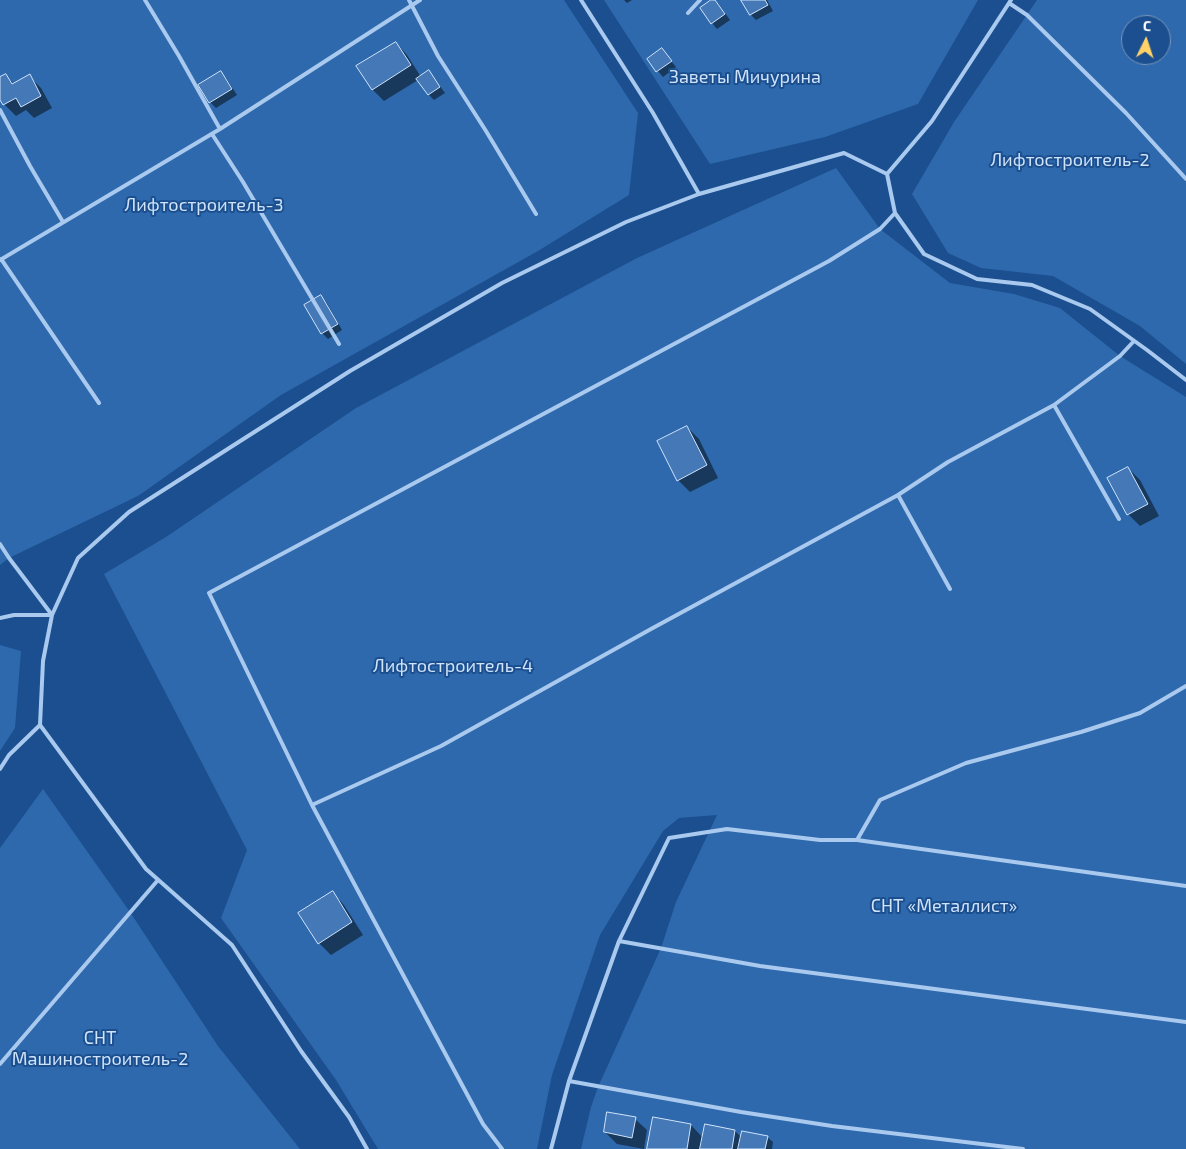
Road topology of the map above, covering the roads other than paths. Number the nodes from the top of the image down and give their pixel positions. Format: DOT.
graph roads {
  1 [pos="145,0"];
  2 [pos="409,0"];
  3 [pos="420,0"];
  4 [pos="581,0"];
  5 [pos="700,0"];
  6 [pos="1010,2"];
  7 [pos="412,6"];
  8 [pos="688,13"];
  9 [pos="0,110"];
  10 [pos="220,129"];
  11 [pos="212,134"];
  12 [pos="887,174"];
  13 [pos="1186,180"];
  14 [pos="699,194"];
  15 [pos="895,213"];
  16 [pos="536,214"];
  17 [pos="63,222"];
  18 [pos="0,259"];
  19 [pos="1134,340"];
  20 [pos="339,344"];
  21 [pos="1186,380"];
  22 [pos="99,403"];
  23 [pos="1054,405"];
  24 [pos="898,495"];
  25 [pos="1119,519"];
  26 [pos="0,544"];
  27 [pos="950,589"];
  28 [pos="52,615"];
  29 [pos="0,618"];
  30 [pos="1186,686"];
  31 [pos="40,725"];
  32 [pos="0,770"];
  33 [pos="312,805"];
  34 [pos="857,840"];
  35 [pos="158,880"];
  36 [pos="1186,886"];
  37 [pos="619,941"];
  38 [pos="1186,1022"];
  39 [pos="0,1064"];
  40 [pos="569,1081"];
  41 [pos="367,1149"];
  42 [pos="502,1149"];
  43 [pos="551,1149"];
  44 [pos="1024,1149"];
  1 -- 10 [label="lane"];
  2 -- 7 [label="lane"];
  3 -- 7 [label="lane"];
  4 -- 14 [label="lane"];
  5 -- 8 [label="lane"];
  6 -- 12 [label="lane"];
  6 -- 13 [label="lane"];
  7 -- 10 [label="lane"];
  7 -- 16 [label="lane"];
  9 -- 17 [label="lane"];
  10 -- 11 [label="lane"];
  11 -- 17 [label="lane"];
  11 -- 20 [label="lane"];
  12 -- 14 [label="lane"];
  12 -- 15 [label="lane"];
  14 -- 28 [label="lane"];
  15 -- 19 [label="lane"];
  15 -- 33 [label="lane"];
  17 -- 18 [label="lane"];
  18 -- 22 [label="lane"];
  19 -- 21 [label="lane"];
  19 -- 23 [label="lane"];
  23 -- 24 [label="lane"];
  23 -- 25 [label="lane"];
  24 -- 27 [label="lane"];
  24 -- 33 [label="lane"];
  26 -- 28 [label="lane"];
  28 -- 29 [label="lane"];
  28 -- 31 [label="lane"];
  30 -- 34 [label="lane"];
  31 -- 32 [label="lane"];
  31 -- 35 [label="lane"];
  33 -- 42 [label="lane"];
  34 -- 36 [label="lane"];
  34 -- 37 [label="lane"];
  35 -- 39 [label="lane"];
  35 -- 41 [label="lane"];
  37 -- 38 [label="lane"];
  37 -- 40 [label="lane"];
  40 -- 43 [label="lane"];
  40 -- 44 [label="lane"];
}
